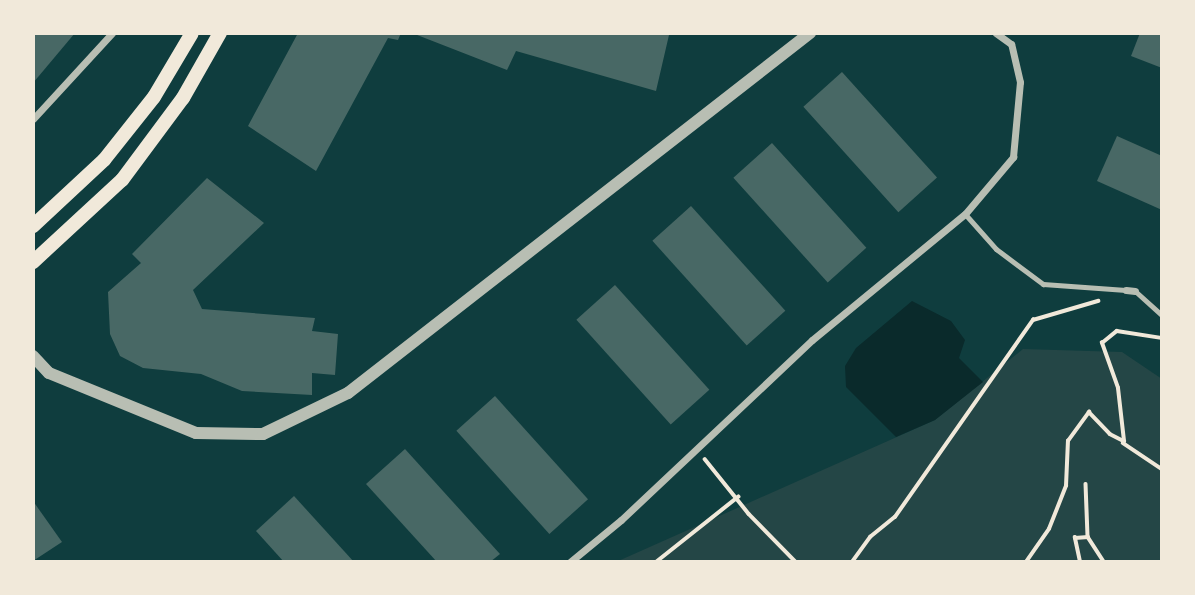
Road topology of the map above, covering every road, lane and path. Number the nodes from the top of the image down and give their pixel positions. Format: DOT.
graph roads {
  1 [pos="112,33"];
  2 [pos="192,33"];
  3 [pos="220,33"];
  4 [pos="810,33"];
  5 [pos="996,33"];
  6 [pos="33,119"];
  7 [pos="965,214"];
  8 [pos="33,226"];
  9 [pos="33,262"];
  10 [pos="1126,290"];
  11 [pos="1135,291"];
  12 [pos="1162,315"];
  13 [pos="1162,338"];
  14 [pos="33,356"];
  15 [pos="1110,434"];
  16 [pos="697,449"];
  17 [pos="1162,469"];
  18 [pos="1086,484"];
  19 [pos="738,497"];
  20 [pos="1088,537"];
  21 [pos="570,562"];
  22 [pos="656,562"];
  23 [pos="796,562"];
  24 [pos="852,562"];
  25 [pos="1026,562"];
  26 [pos="1080,562"];
  27 [pos="1104,562"];
  1 -- 6 [label="street"];
  2 -- 8 [label="main road"];
  3 -- 9 [label="main road"];
  4 -- 14 [label="street"];
  5 -- 7 [label="street"];
  7 -- 10 [label="lane"];
  7 -- 16 [label="street"];
  10 -- 11 [label="street"];
  10 -- 24 [label="path"];
  11 -- 12 [label="lane"];
  13 -- 15 [label="path"];
  15 -- 17 [label="path"];
  15 -- 25 [label="path"];
  16 -- 19 [label="path"];
  16 -- 21 [label="street"];
  18 -- 20 [label="path"];
  19 -- 22 [label="path"];
  19 -- 23 [label="path"];
  20 -- 26 [label="path"];
  20 -- 27 [label="path"];
}
